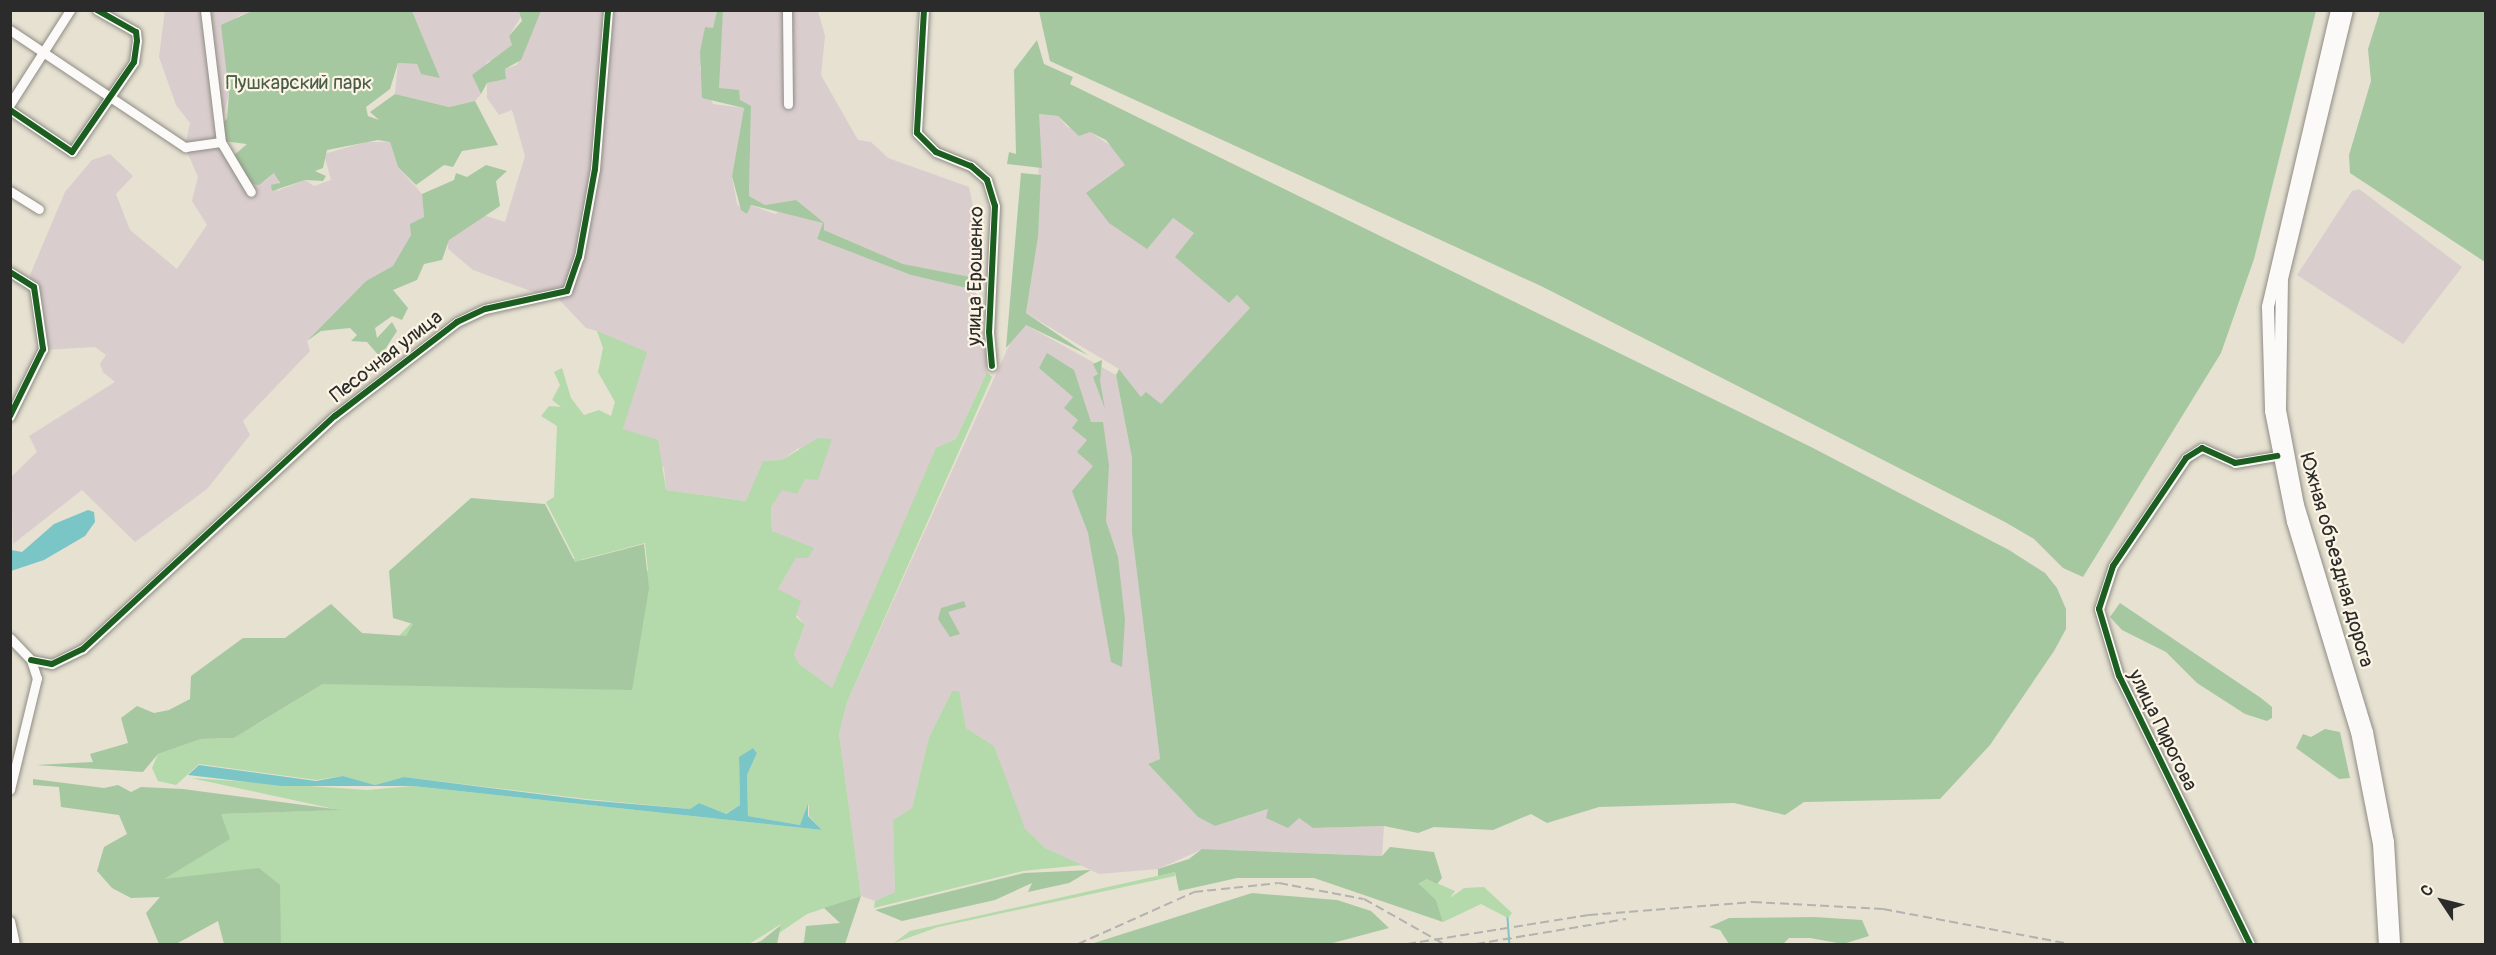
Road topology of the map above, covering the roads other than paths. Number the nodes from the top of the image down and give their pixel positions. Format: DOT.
graph roads {
  1 [pos="70,10"];
  2 [pos="97,10"];
  3 [pos="205,10"];
  4 [pos="608,10"];
  5 [pos="788,10"];
  6 [pos="924,10"];
  7 [pos="2337,10"];
  8 [pos="2347,10"];
  9 [pos="10,30"];
  10 [pos="44,50"];
  11 [pos="110,96"];
  12 [pos="10,104"];
  13 [pos="788,104"];
  14 [pos="10,110"];
  15 [pos="221,142"];
  16 [pos="10,191"];
  17 [pos="251,192"];
  18 [pos="39,209"];
  19 [pos="10,272"];
  20 [pos="993,366"];
  21 [pos="10,416"];
  22 [pos="2281,456"];
  23 [pos="10,638"];
  24 [pos="31,660"];
  25 [pos="10,790"];
  26 [pos="10,921"];
  27 [pos="15,945"];
  28 [pos="2250,945"];
  29 [pos="2385,945"];
  30 [pos="2394,945"];
  1 -- 10 [label="street"];
  2 -- 11 [label="street"];
  3 -- 15 [label="street"];
  4 -- 24 [label="street, Песочная улица"];
  5 -- 13 [label="street"];
  6 -- 20 [label="street, улица Ерошенко"];
  7 -- 22 [label="main road, Южная объездная дорога"];
  8 -- 22 [label="main road, Южная объездная дорога"];
  9 -- 10 [label="street"];
  10 -- 11 [label="street"];
  10 -- 12 [label="street"];
  11 -- 14 [label="street"];
  11 -- 15 [label="street"];
  15 -- 17 [label="street"];
  16 -- 18 [label="street"];
  19 -- 21 [label="street"];
  22 -- 28 [label="street, улица Пирогова"];
  22 -- 29 [label="main road, Южная объездная дорога"];
  22 -- 30 [label="main road, Южная объездная дорога"];
  23 -- 24 [label="street"];
  24 -- 25 [label="street"];
  26 -- 27 [label="street"];
}
